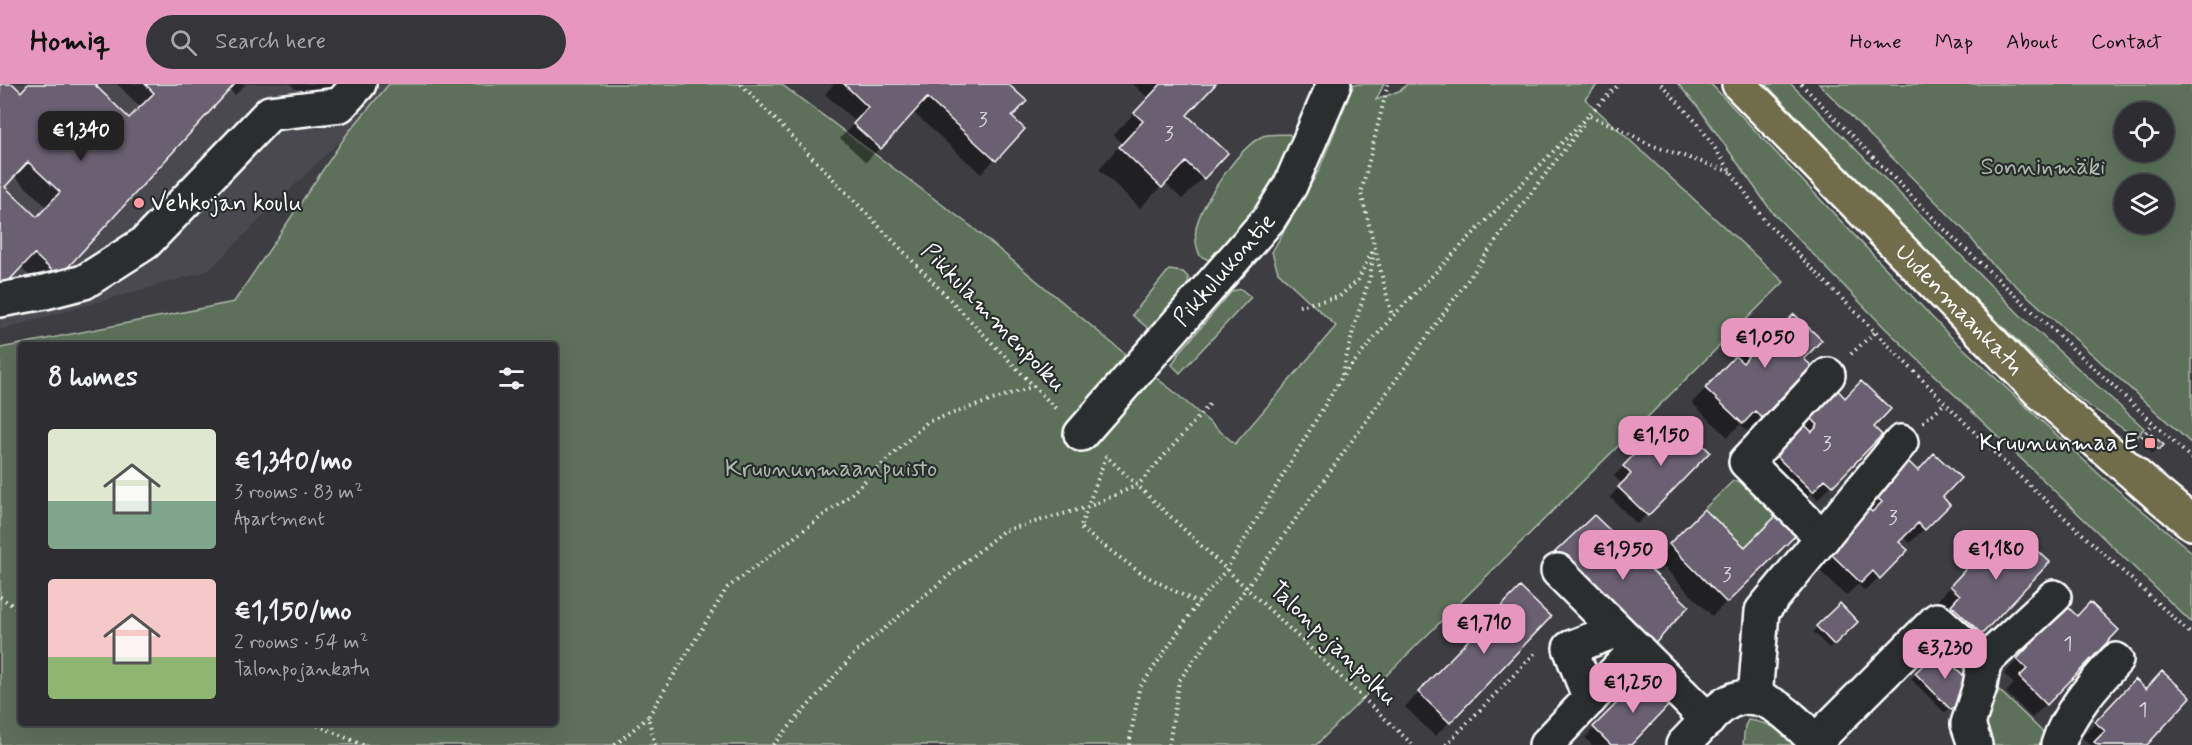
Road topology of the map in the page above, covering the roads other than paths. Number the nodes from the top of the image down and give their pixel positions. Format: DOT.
graph roads {
  1 [pos="358,84"];
  2 [pos="1334,84"];
  3 [pos="1739,84"];
  4 [pos="0,300"];
  5 [pos="1828,375"];
  6 [pos="1081,434"];
  7 [pos="1901,442"];
  8 [pos="2192,523"];
  9 [pos="1823,538"];
  10 [pos="1558,571"];
  11 [pos="2054,597"];
  12 [pos="1627,640"];
  13 [pos="2116,660"];
  14 [pos="1984,662"];
  15 [pos="1755,698"];
  16 [pos="1590,699"];
  17 [pos="1708,720"];
  18 [pos="1817,743"];
  19 [pos="1546,745"];
  20 [pos="1683,745"];
  21 [pos="1975,745"];
  22 [pos="2058,745"];
  1 -- 4 [label="street"];
  2 -- 6 [label="street, Pikkulukontie"];
  3 -- 8 [label="main road, Uudenmaankatu"];
  5 -- 9 [label="street"];
  7 -- 9 [label="street"];
  9 -- 15 [label="street"];
  10 -- 12 [label="street"];
  11 -- 14 [label="street"];
  12 -- 16 [label="street"];
  12 -- 16 [label="street"];
  12 -- 17 [label="street"];
  13 -- 22 [label="street"];
  14 -- 18 [label="street"];
  14 -- 21 [label="street"];
  15 -- 17 [label="street"];
  15 -- 18 [label="street"];
  16 -- 19 [label="street"];
  17 -- 20 [label="street"];
}
